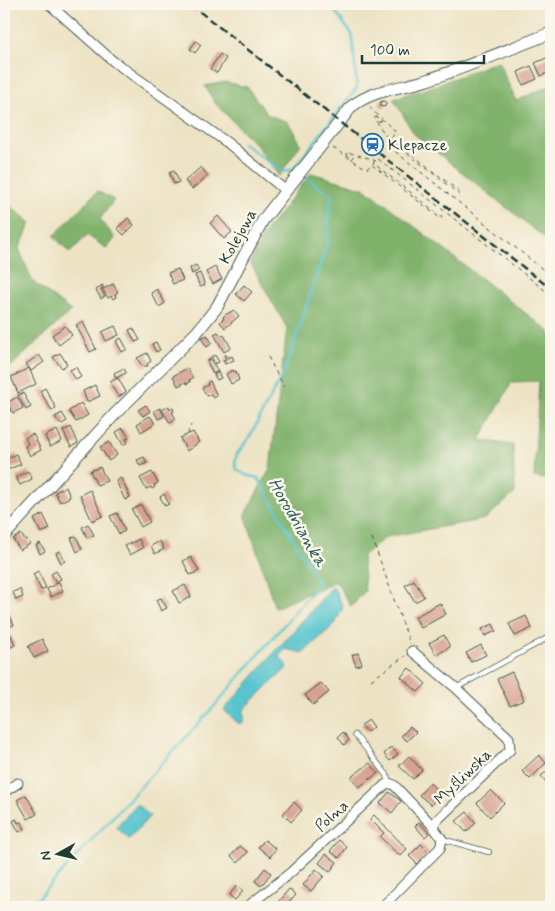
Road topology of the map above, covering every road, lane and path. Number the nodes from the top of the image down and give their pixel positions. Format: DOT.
graph roads {
  1 [pos="16,4"];
  2 [pos="50,4"];
  3 [pos="4,9"];
  4 [pos="551,32"];
  5 [pos="361,100"];
  6 [pos="382,120"];
  7 [pos="324,142"];
  8 [pos="390,142"];
  9 [pos="352,160"];
  10 [pos="375,161"];
  11 [pos="286,191"];
  12 [pos="551,276"];
  13 [pos="551,295"];
  14 [pos="268,358"];
  15 [pos="284,387"];
  16 [pos="191,425"];
  17 [pos="189,434"];
  18 [pos="4,536"];
  19 [pos="372,538"];
  20 [pos="551,636"];
  21 [pos="412,651"];
  22 [pos="371,680"];
  23 [pos="456,688"];
  24 [pos="355,735"];
  25 [pos="18,783"];
  26 [pos="390,784"];
  27 [pos="4,792"];
  28 [pos="432,825"];
  29 [pos="442,839"];
  30 [pos="489,852"];
  31 [pos="247,907"];
  32 [pos="382,907"];
  1 -- 3 [label="path"];
  2 -- 11 [label="street"];
  4 -- 5 [label="street, Kolejowa"];
  5 -- 6 [label="path"];
  5 -- 7 [label="street, Kolejowa"];
  6 -- 8 [label="path"];
  6 -- 8 [label="path"];
  7 -- 9 [label="path"];
  7 -- 11 [label="street, Kolejowa"];
  8 -- 12 [label="path"];
  9 -- 10 [label="path"];
  9 -- 10 [label="path"];
  10 -- 13 [label="path"];
  11 -- 18 [label="street, Kolejowa"];
  14 -- 15 [label="path"];
  16 -- 17 [label="path"];
  19 -- 21 [label="path"];
  20 -- 23 [label="lane"];
  21 -- 22 [label="path"];
  21 -- 23 [label="street, Myśliwska"];
  23 -- 28 [label="street, Myśliwska"];
  24 -- 26 [label="lane"];
  25 -- 27 [label="street"];
  26 -- 28 [label="street"];
  26 -- 31 [label="street, Polna"];
  28 -- 29 [label="street, Myśliwska"];
  29 -- 30 [label="lane"];
  29 -- 32 [label="street"];
}
